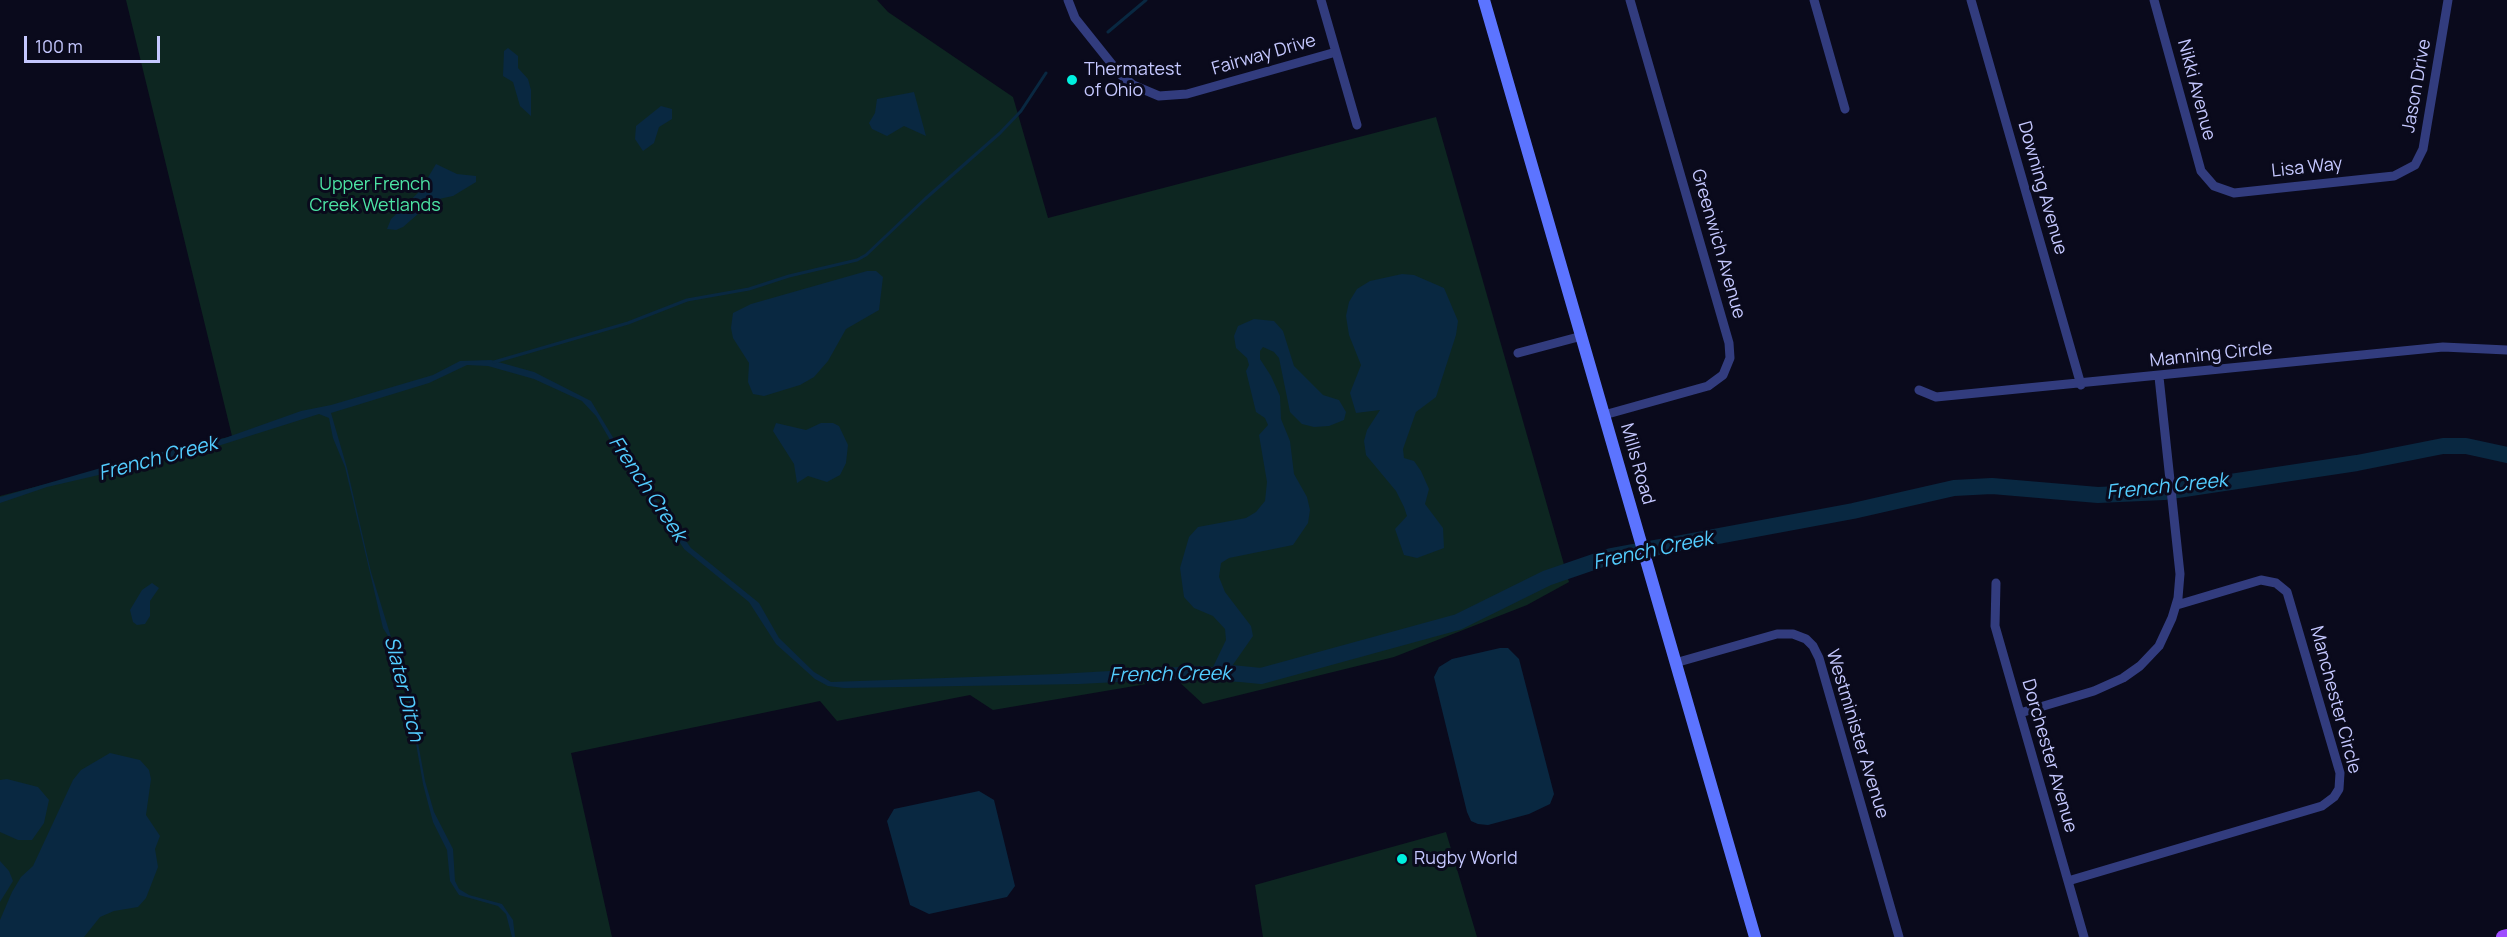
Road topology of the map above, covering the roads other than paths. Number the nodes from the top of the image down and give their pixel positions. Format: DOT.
graph roads {
  1 [pos="1068,0"];
  2 [pos="1321,0"];
  3 [pos="1484,0"];
  4 [pos="1630,0"];
  5 [pos="1814,0"];
  6 [pos="1971,0"];
  7 [pos="2154,0"];
  8 [pos="2448,0"];
  9 [pos="1336,52"];
  10 [pos="1845,109"];
  11 [pos="1357,124"];
  12 [pos="2407,171"];
  13 [pos="2212,185"];
  14 [pos="1582,336"];
  15 [pos="2507,350"];
  16 [pos="1518,353"];
  17 [pos="2159,377"];
  18 [pos="2081,385"];
  19 [pos="1919,390"];
  20 [pos="1604,415"];
  21 [pos="1996,583"];
  22 [pos="2177,605"];
  23 [pos="1676,663"];
  24 [pos="2020,713"];
  25 [pos="2068,881"];
  26 [pos="1755,937"];
  27 [pos="1899,937"];
  28 [pos="2084,937"];
  1 -- 9 [label="street, Fairway Drive"];
  2 -- 9 [label="street"];
  3 -- 14 [label="street, Mills Road"];
  4 -- 20 [label="street, Greenwich Avenue"];
  5 -- 10 [label="street"];
  6 -- 18 [label="street, Downing Avenue"];
  7 -- 13 [label="street, Nikki Avenue"];
  8 -- 12 [label="street, Jason Drive"];
  9 -- 11 [label="street"];
  12 -- 13 [label="street, Lisa Way"];
  14 -- 16 [label="street"];
  14 -- 20 [label="street, Mills Road"];
  15 -- 17 [label="street, Manning Circle"];
  17 -- 18 [label="street, Manning Circle"];
  17 -- 22 [label="street"];
  18 -- 19 [label="street, Manning Circle"];
  20 -- 23 [label="street, Mills Road"];
  21 -- 24 [label="street, Dorchester Avenue"];
  22 -- 24 [label="street"];
  22 -- 25 [label="street, Manchester Circle"];
  23 -- 26 [label="street, Mills Road"];
  23 -- 27 [label="street, Westminister Avenue"];
  24 -- 25 [label="street, Dorchester Avenue"];
  25 -- 28 [label="street, Dorchester Avenue"];
}
